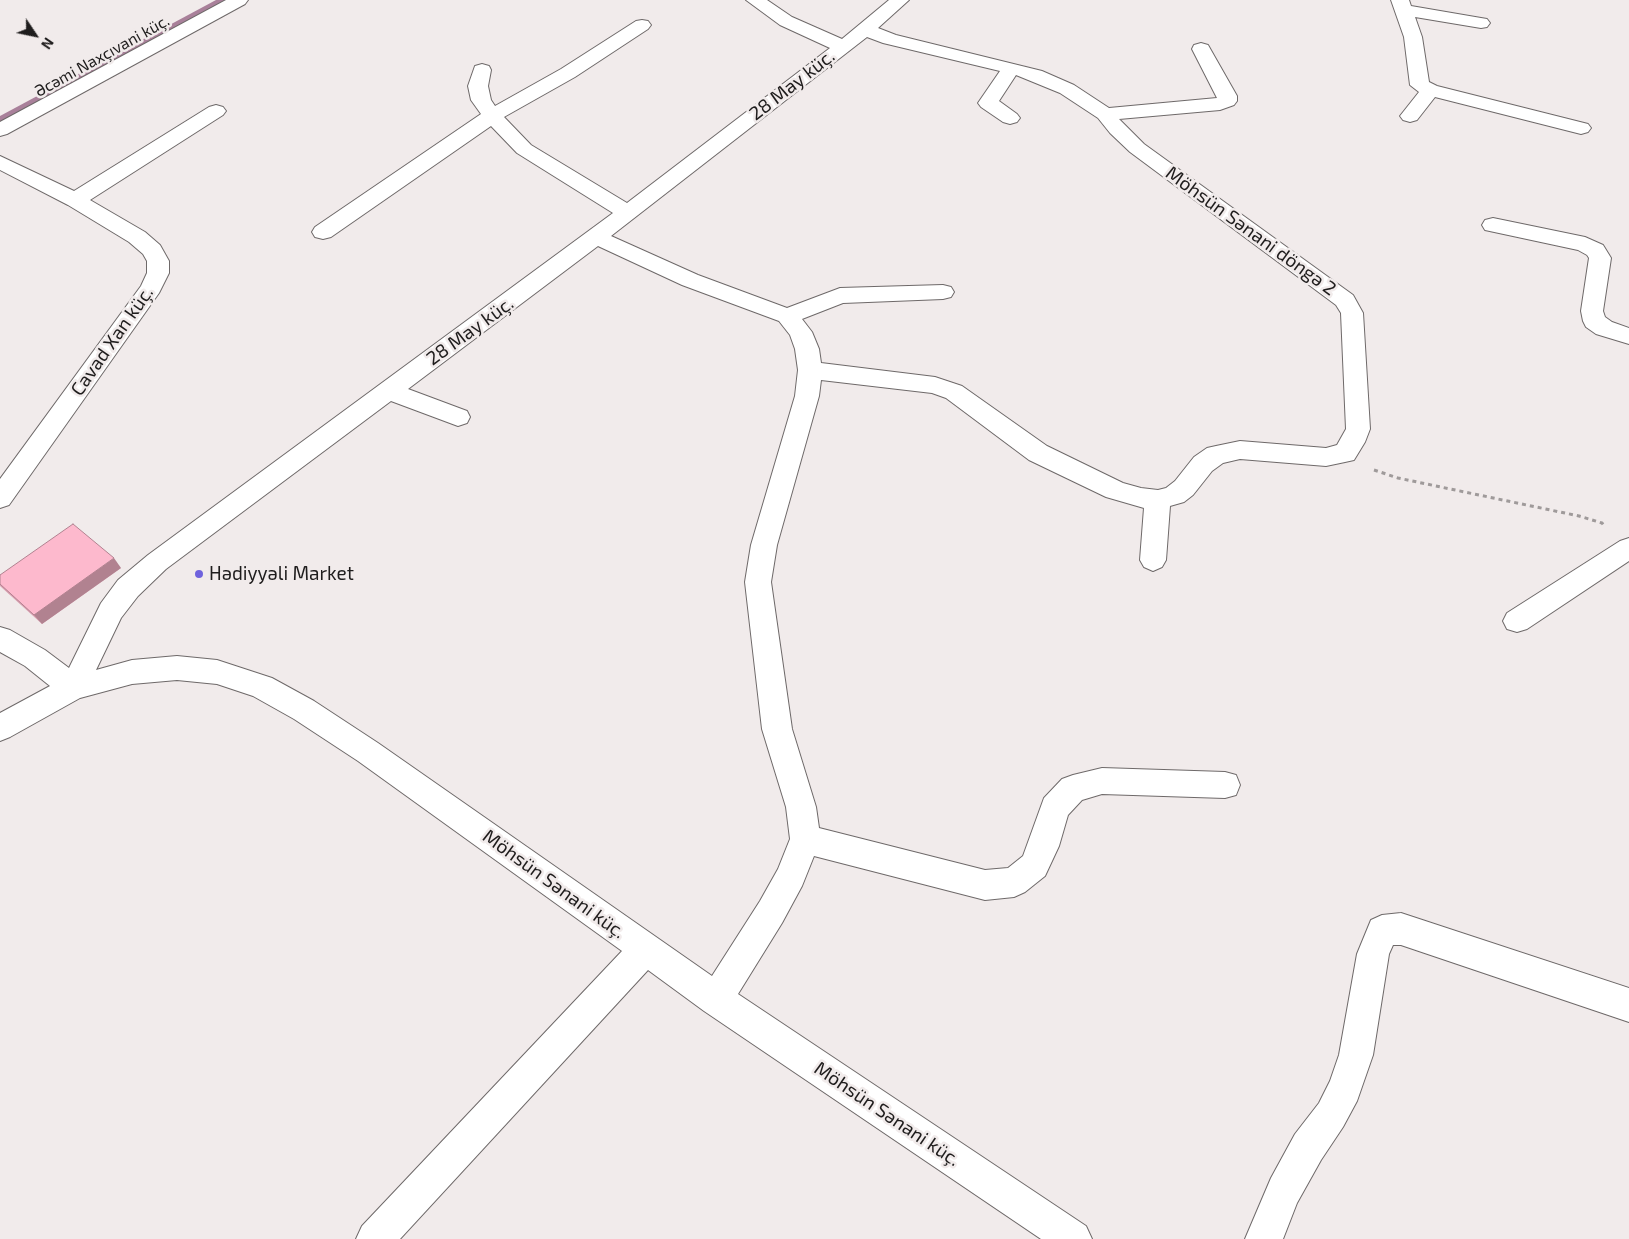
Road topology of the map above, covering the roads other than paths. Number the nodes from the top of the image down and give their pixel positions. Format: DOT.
graph roads {
  1 [pos="205,0"];
  2 [pos="239,0"];
  3 [pos="755,0"];
  4 [pos="900,0"];
  5 [pos="1402,5"];
  6 [pos="1481,23"];
  7 [pos="642,25"];
  8 [pos="865,30"];
  9 [pos="842,46"];
  10 [pos="1201,48"];
  11 [pos="1011,68"];
  12 [pos="482,70"];
  13 [pos="1430,90"];
  14 [pos="0,112"];
  15 [pos="216,112"];
  16 [pos="1105,114"];
  17 [pos="492,116"];
  18 [pos="1410,116"];
  19 [pos="1010,118"];
  20 [pos="1581,128"];
  21 [pos="0,130"];
  22 [pos="0,162"];
  23 [pos="75,200"];
  24 [pos="626,212"];
  25 [pos="1493,225"];
  26 [pos="323,232"];
  27 [pos="596,236"];
  28 [pos="943,292"];
  29 [pos="788,316"];
  30 [pos="1629,336"];
  31 [pos="810,370"];
  32 [pos="389,391"];
  33 [pos="458,417"];
  34 [pos="0,498"];
  35 [pos="1158,500"];
  36 [pos="1627,549"];
  37 [pos="1153,560"];
  38 [pos="1517,621"];
  39 [pos="0,638"];
  40 [pos="74,688"];
  41 [pos="0,728"];
  42 [pos="1225,785"];
  43 [pos="805,839"];
  44 [pos="645,950"];
  45 [pos="716,999"];
  46 [pos="1629,1005"];
  47 [pos="375,1239"];
  48 [pos="1073,1239"];
  49 [pos="1264,1239"];
  1 -- 14 [label="street, Əcəmi Naxçıvani küç."];
  2 -- 21 [label="street"];
  3 -- 9 [label="street"];
  4 -- 8 [label="street, 28 May küç."];
  5 -- 6 [label="street"];
  5 -- 13 [label="street"];
  7 -- 17 [label="street"];
  8 -- 9 [label="street, 28 May küç."];
  8 -- 11 [label="street, Möhsün Sənani döngə 2"];
  9 -- 24 [label="street, 28 May küç."];
  10 -- 16 [label="street"];
  11 -- 16 [label="street, Möhsün Sənani döngə 2"];
  11 -- 19 [label="street"];
  12 -- 17 [label="street"];
  13 -- 18 [label="street"];
  13 -- 20 [label="street"];
  15 -- 23 [label="street"];
  16 -- 35 [label="street, Möhsün Sənani döngə 2"];
  17 -- 24 [label="street"];
  17 -- 26 [label="street"];
  22 -- 23 [label="street, Cavad Xan küç."];
  23 -- 34 [label="street, Cavad Xan küç."];
  24 -- 27 [label="street, 28 May küç."];
  25 -- 30 [label="street"];
  27 -- 29 [label="street"];
  27 -- 32 [label="street, 28 May küç."];
  28 -- 29 [label="street"];
  29 -- 31 [label="street"];
  31 -- 35 [label="street"];
  31 -- 43 [label="street"];
  32 -- 33 [label="street"];
  32 -- 40 [label="street, 28 May küç."];
  35 -- 37 [label="street"];
  36 -- 38 [label="street"];
  39 -- 40 [label="street"];
  40 -- 41 [label="street, Möhsün Sənani küç."];
  40 -- 44 [label="street, Möhsün Sənani küç."];
  42 -- 43 [label="street"];
  43 -- 45 [label="street"];
  44 -- 45 [label="street, Möhsün Sənani küç."];
  44 -- 47 [label="street"];
  45 -- 48 [label="street, Möhsün Sənani küç."];
  46 -- 49 [label="street"];
}
